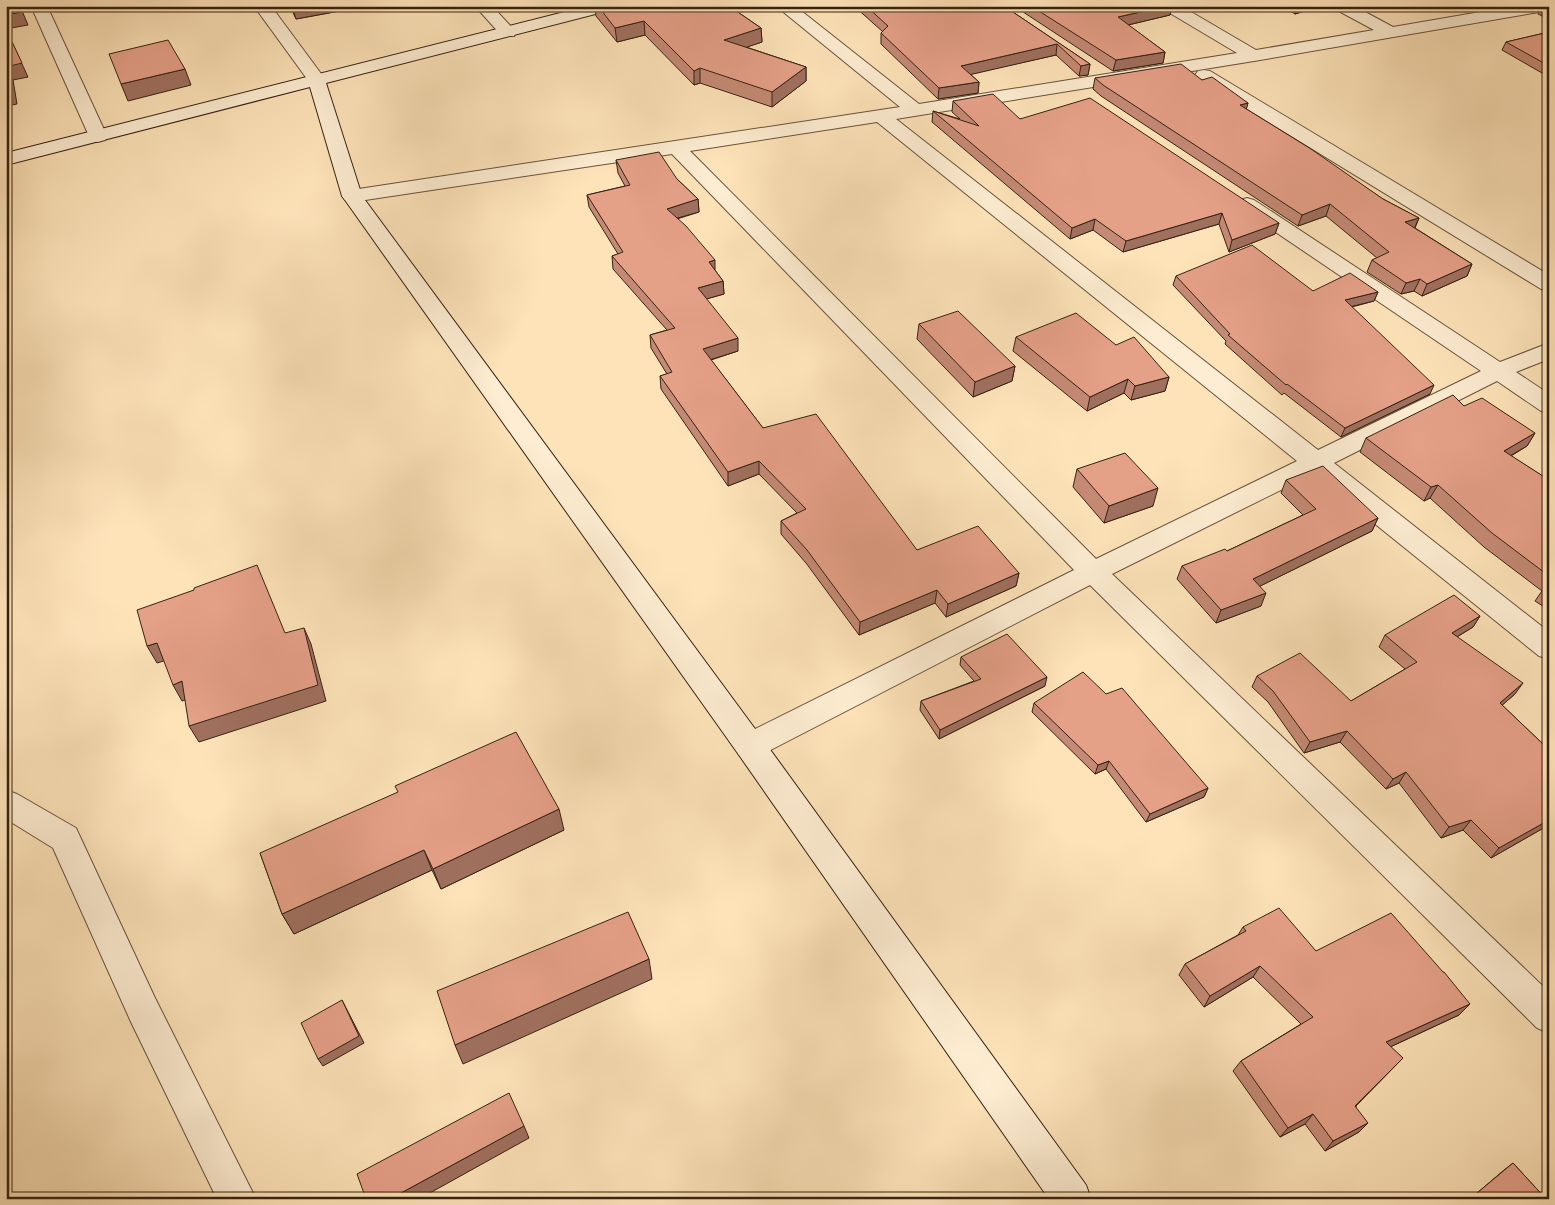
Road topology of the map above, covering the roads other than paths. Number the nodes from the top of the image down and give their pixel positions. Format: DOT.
graph roads {
  1 [pos="39,6"];
  2 [pos="262,6"];
  3 [pos="483,6"];
  4 [pos="609,6"];
  5 [pos="784,6"];
  6 [pos="1169,6"];
  7 [pos="1341,6"];
  8 [pos="1545,6"];
  9 [pos="1513,9"];
  10 [pos="508,32"];
  11 [pos="1392,33"];
  12 [pos="1254,56"];
  13 [pos="1087,64"];
  14 [pos="1190,66"];
  15 [pos="316,79"];
  16 [pos="1111,80"];
  17 [pos="1069,86"];
  18 [pos="1094,103"];
  19 [pos="917,111"];
  20 [pos="880,115"];
  21 [pos="98,136"];
  22 [pos="677,148"];
  23 [pos="6,159"];
  24 [pos="352,196"];
  25 [pos="1234,196"];
  26 [pos="1549,284"];
  27 [pos="1549,350"];
  28 [pos="1500,371"];
  29 [pos="1549,405"];
  30 [pos="1316,461"];
  31 [pos="1093,572"];
  32 [pos="1549,648"];
  33 [pos="750,746"];
  34 [pos="6,803"];
  35 [pos="1549,1016"];
  36 [pos="237,1199"];
  37 [pos="1072,1199"];
  1 -- 21 [label="street"];
  2 -- 15 [label="street"];
  3 -- 10 [label="street"];
  4 -- 10 [label="street"];
  5 -- 19 [label="street"];
  6 -- 12 [label="street"];
  7 -- 11 [label="street"];
  8 -- 9 [label="street"];
  9 -- 11 [label="street"];
  10 -- 15 [label="street"];
  11 -- 12 [label="street"];
  12 -- 14 [label="street"];
  13 -- 16 [label="street"];
  14 -- 16 [label="street"];
  14 -- 26 [label="street"];
  15 -- 21 [label="street"];
  15 -- 24 [label="street"];
  16 -- 17 [label="street"];
  17 -- 18 [label="street"];
  17 -- 19 [label="street"];
  19 -- 20 [label="street"];
  20 -- 22 [label="street"];
  20 -- 30 [label="street"];
  21 -- 23 [label="street"];
  22 -- 24 [label="street"];
  22 -- 31 [label="street"];
  24 -- 33 [label="street"];
  25 -- 28 [label="street"];
  27 -- 28 [label="street"];
  28 -- 29 [label="street"];
  28 -- 30 [label="street"];
  30 -- 31 [label="street"];
  30 -- 32 [label="street"];
  31 -- 33 [label="street"];
  31 -- 35 [label="street"];
  33 -- 37 [label="street"];
  34 -- 36 [label="street"];
}
